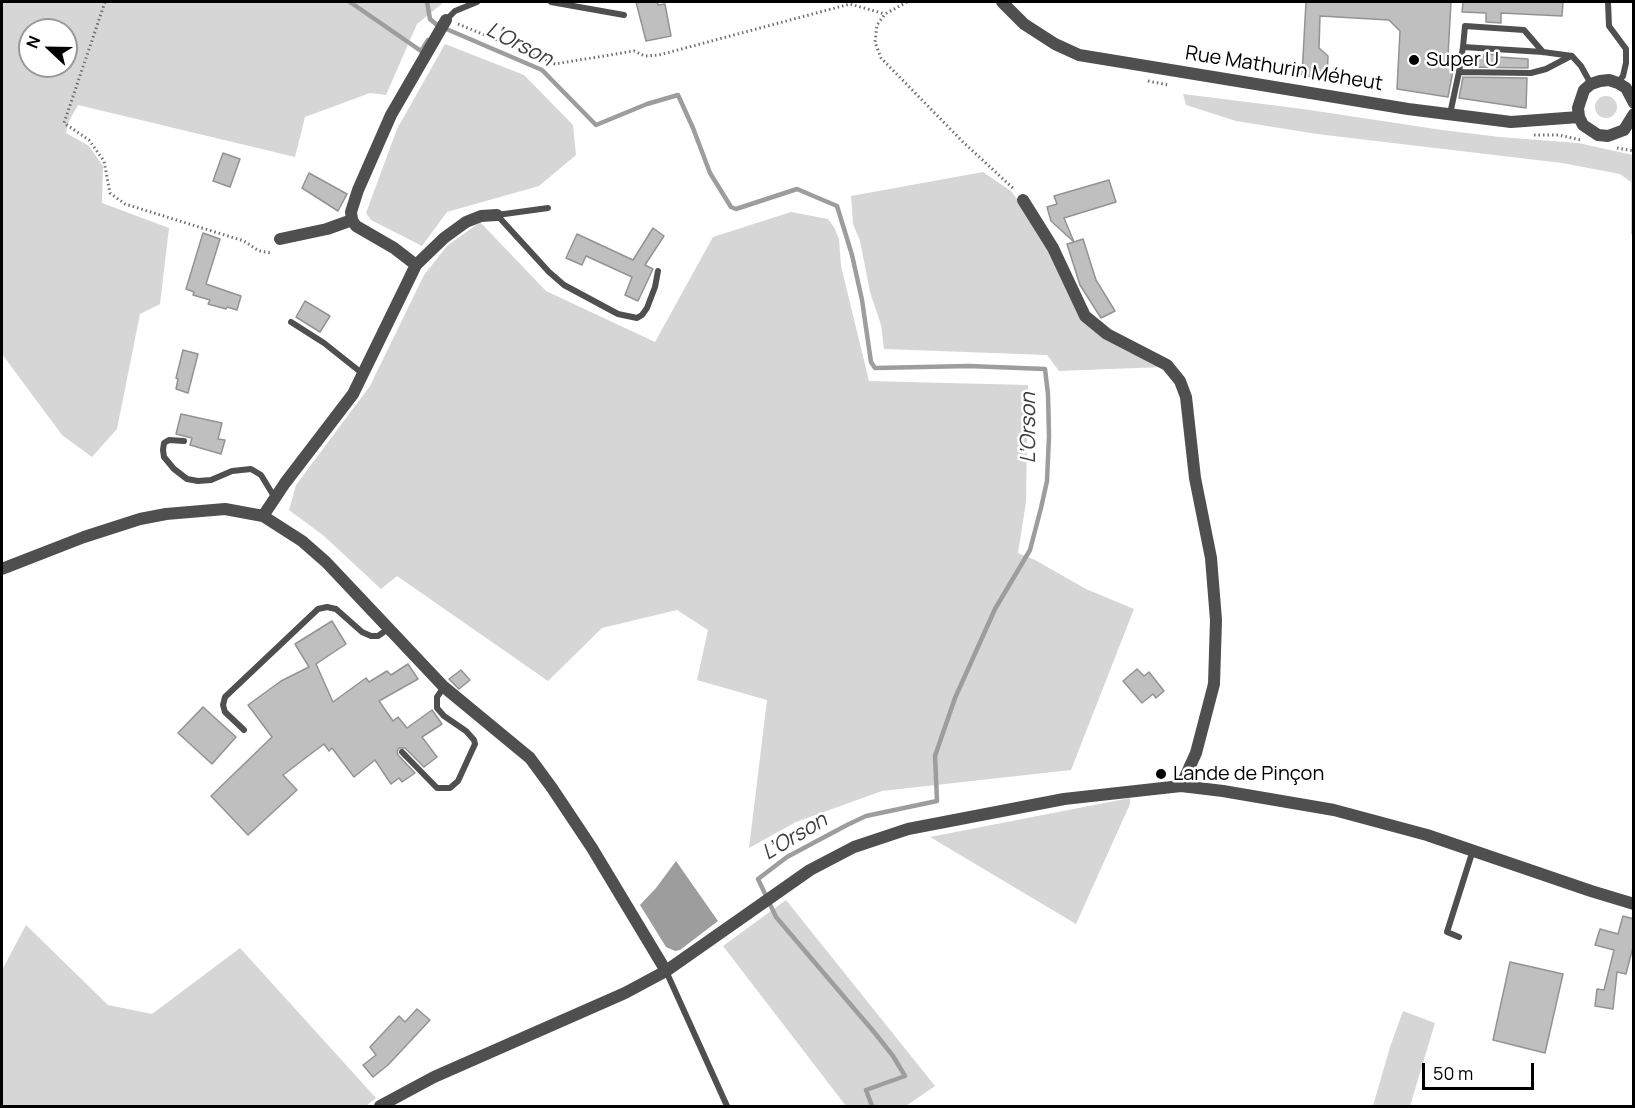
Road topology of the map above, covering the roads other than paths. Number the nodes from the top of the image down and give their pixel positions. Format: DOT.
graph roads {
  1 [pos="477,2"];
  2 [pos="551,2"];
  3 [pos="1002,2"];
  4 [pos="1608,2"];
  5 [pos="624,15"];
  6 [pos="446,20"];
  7 [pos="1463,47"];
  8 [pos="1626,50"];
  9 [pos="1634,50"];
  10 [pos="1543,52"];
  11 [pos="1572,56"];
  12 [pos="1459,72"];
  13 [pos="1618,82"];
  14 [pos="1591,84"];
  15 [pos="1634,103"];
  16 [pos="1450,114"];
  17 [pos="1579,117"];
  18 [pos="1632,120"];
  19 [pos="1023,200"];
  20 [pos="548,208"];
  21 [pos="497,215"];
  22 [pos="352,220"];
  23 [pos="280,239"];
  24 [pos="416,265"];
  25 [pos="658,271"];
  26 [pos="291,322"];
  27 [pos="363,374"];
  28 [pos="184,441"];
  29 [pos="275,498"];
  30 [pos="263,516"];
  31 [pos="2,569"];
  32 [pos="388,629"];
  33 [pos="444,687"];
  34 [pos="244,730"];
  35 [pos="402,752"];
  36 [pos="1181,786"];
  37 [pos="1473,849"];
  38 [pos="1634,904"];
  39 [pos="1459,937"];
  40 [pos="666,971"];
  41 [pos="380,1107"];
  42 [pos="727,1107"];
  1 -- 6 [label="lane"];
  2 -- 5 [label="lane"];
  3 -- 16 [label="street, Rue Mathurin Méheut"];
  4 -- 8 [label="lane"];
  6 -- 22 [label="street"];
  7 -- 10 [label="lane"];
  7 -- 10 [label="lane"];
  7 -- 12 [label="lane"];
  8 -- 9 [label="lane"];
  8 -- 13 [label="lane"];
  10 -- 11 [label="lane"];
  11 -- 12 [label="lane"];
  11 -- 14 [label="lane"];
  12 -- 16 [label="lane"];
  13 -- 14 [label="street"];
  13 -- 15 [label="street"];
  14 -- 17 [label="street"];
  16 -- 17 [label="street, Rue Mathurin Méheut"];
  17 -- 18 [label="street"];
  19 -- 36 [label="street"];
  20 -- 21 [label="lane"];
  21 -- 24 [label="street"];
  21 -- 25 [label="lane"];
  22 -- 23 [label="street"];
  22 -- 24 [label="street"];
  24 -- 27 [label="street"];
  26 -- 27 [label="lane"];
  27 -- 29 [label="street"];
  28 -- 29 [label="lane"];
  29 -- 30 [label="street"];
  30 -- 31 [label="street"];
  30 -- 32 [label="street"];
  32 -- 33 [label="street"];
  32 -- 34 [label="lane"];
  33 -- 35 [label="lane"];
  33 -- 40 [label="street"];
  36 -- 37 [label="street"];
  36 -- 40 [label="street"];
  37 -- 38 [label="street"];
  37 -- 39 [label="lane"];
  40 -- 41 [label="street"];
  40 -- 42 [label="lane"];
}
